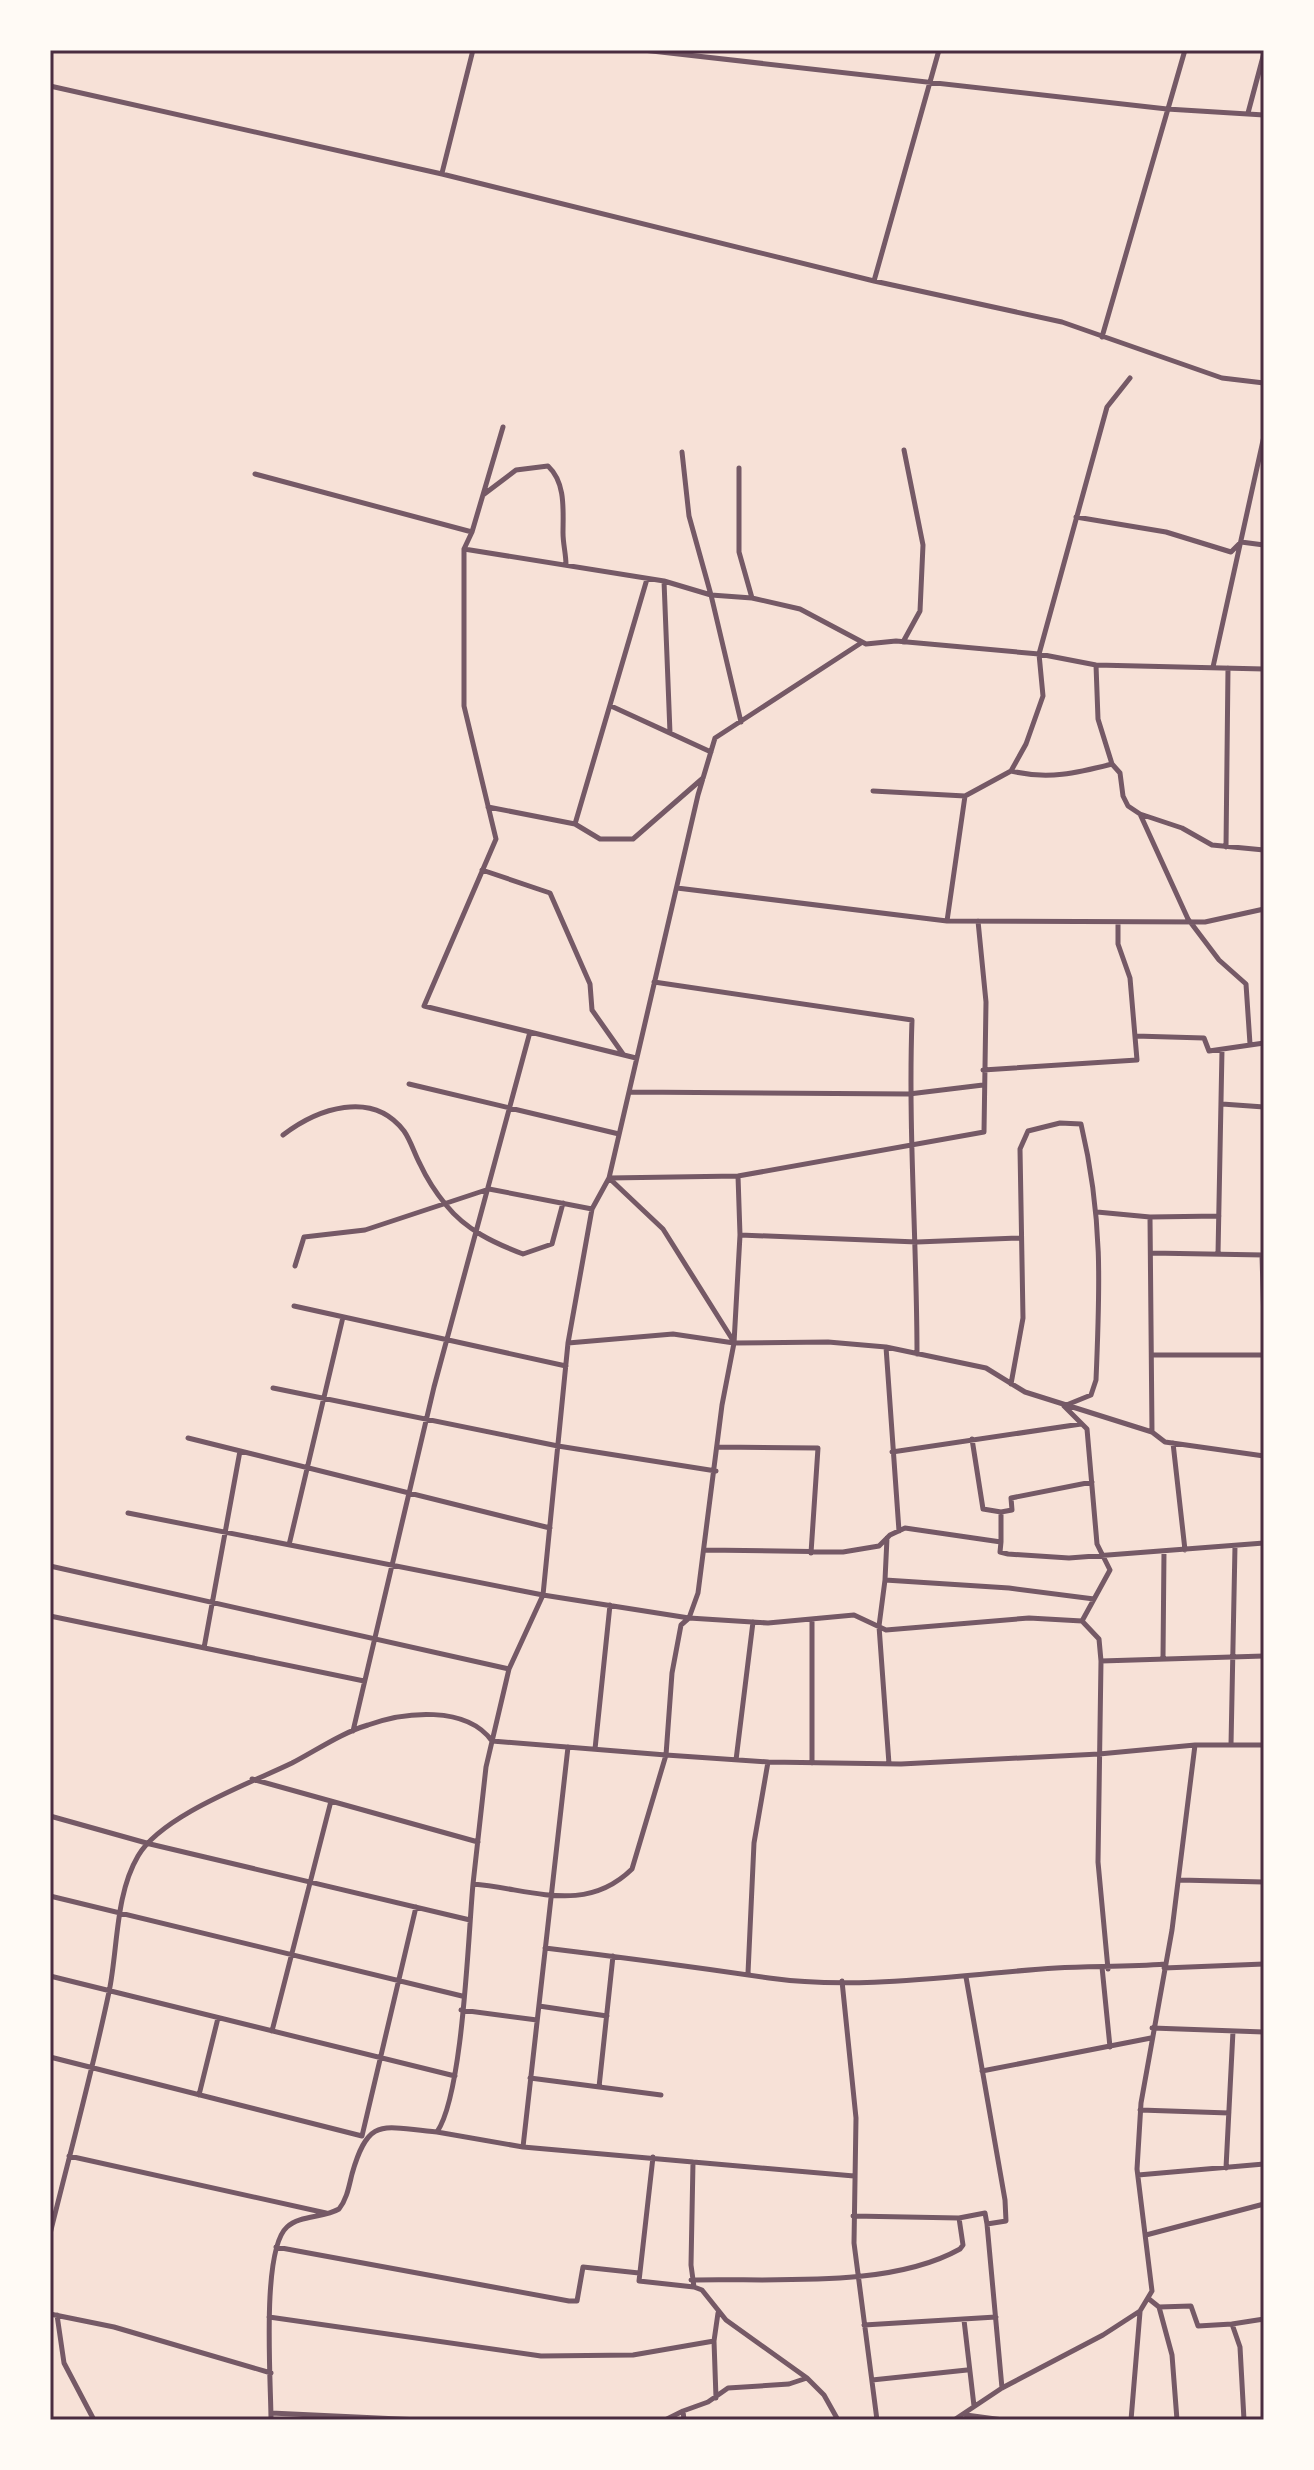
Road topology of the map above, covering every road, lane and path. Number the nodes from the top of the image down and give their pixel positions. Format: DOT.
graph roads {
  1 [pos="473,50"];
  2 [pos="643,50"];
  3 [pos="939,50"];
  4 [pos="1185,50"];
  5 [pos="696,53"];
  6 [pos="1264,53"];
  7 [pos="930,82"];
  8 [pos="50,86"];
  9 [pos="1167,109"];
  10 [pos="1248,113"];
  11 [pos="1264,115"];
  12 [pos="442,174"];
  13 [pos="874,281"];
  14 [pos="1102,337"];
  15 [pos="1130,378"];
  16 [pos="1264,383"];
  17 [pos="503,427"];
  18 [pos="1264,436"];
  19 [pos="904,450"];
  20 [pos="682,452"];
  21 [pos="739,468"];
  22 [pos="255,474"];
  23 [pos="483,495"];
  24 [pos="1076,517"];
  25 [pos="472,532"];
  26 [pos="1241,542"];
  27 [pos="1264,545"];
  28 [pos="464,549"];
  29 [pos="566,565"];
  30 [pos="647,579"];
  31 [pos="664,581"];
  32 [pos="711,595"];
  33 [pos="752,598"];
  34 [pos="903,642"];
  35 [pos="861,643"];
  36 [pos="1039,654"];
  37 [pos="1096,665"];
  38 [pos="1213,667"];
  39 [pos="1228,668"];
  40 [pos="1264,669"];
  41 [pos="611,706"];
  42 [pos="741,722"];
  43 [pos="711,752"];
  44 [pos="1112,764"];
  45 [pos="1011,771"];
  46 [pos="704,778"];
  47 [pos="873,791"];
  48 [pos="965,796"];
  49 [pos="488,807"];
  50 [pos="1140,814"];
  51 [pos="575,824"];
  52 [pos="1226,847"];
  53 [pos="1264,850"];
  54 [pos="482,870"];
  55 [pos="676,888"];
  56 [pos="1264,909"];
  57 [pos="1188,919"];
  58 [pos="947,921"];
  59 [pos="978,921"];
  60 [pos="1118,923"];
  61 [pos="654,982"];
  62 [pos="530,1032"];
  63 [pos="1135,1036"];
  64 [pos="1264,1043"];
  65 [pos="1250,1044"];
  66 [pos="1222,1050"];
  67 [pos="624,1055"];
  68 [pos="636,1058"];
  69 [pos="983,1070"];
  70 [pos="409,1084"];
  71 [pos="983,1085"];
  72 [pos="629,1092"];
  73 [pos="909,1094"];
  74 [pos="1222,1104"];
  75 [pos="1264,1107"];
  76 [pos="508,1109"];
  77 [pos="619,1134"];
  78 [pos="283,1135"];
  79 [pos="912,1147"];
  80 [pos="738,1176"];
  81 [pos="609,1178"];
  82 [pos="489,1189"];
  83 [pos="563,1203"];
  84 [pos="446,1205"];
  85 [pos="592,1209"];
  86 [pos="1097,1212"];
  87 [pos="1219,1216"];
  88 [pos="1150,1217"];
  89 [pos="478,1233"];
  90 [pos="740,1235"];
  91 [pos="1021,1238"];
  92 [pos="917,1242"];
  93 [pos="1151,1253"];
  94 [pos="1218,1254"];
  95 [pos="1263,1255"];
  96 [pos="295,1266"];
  97 [pos="294,1306"];
  98 [pos="343,1317"];
  99 [pos="1264,1323"];
  100 [pos="446,1340"];
  101 [pos="568,1343"];
  102 [pos="734,1343"];
  103 [pos="886,1347"];
  104 [pos="917,1354"];
  105 [pos="1152,1355"];
  106 [pos="1264,1355"];
  107 [pos="566,1366"];
  108 [pos="1011,1384"];
  109 [pos="273,1388"];
  110 [pos="324,1398"];
  111 [pos="1064,1406"];
  112 [pos="426,1418"];
  113 [pos="1082,1424"];
  114 [pos="1152,1432"];
  115 [pos="188,1438"];
  116 [pos="972,1439"];
  117 [pos="1173,1443"];
  118 [pos="558,1446"];
  119 [pos="718,1447"];
  120 [pos="240,1451"];
  121 [pos="892,1452"];
  122 [pos="1264,1456"];
  123 [pos="307,1468"];
  124 [pos="716,1471"];
  125 [pos="1092,1482"];
  126 [pos="408,1493"];
  127 [pos="1001,1512"];
  128 [pos="128,1513"];
  129 [pos="550,1528"];
  130 [pos="899,1531"];
  131 [pos="225,1532"];
  132 [pos="887,1538"];
  133 [pos="1001,1542"];
  134 [pos="1264,1543"];
  135 [pos="289,1545"];
  136 [pos="1235,1546"];
  137 [pos="705,1550"];
  138 [pos="1185,1550"];
  139 [pos="1164,1551"];
  140 [pos="811,1553"];
  141 [pos="1103,1555"];
  142 [pos="391,1565"];
  143 [pos="50,1566"];
  144 [pos="885,1580"];
  145 [pos="543,1595"];
  146 [pos="1094,1599"];
  147 [pos="212,1604"];
  148 [pos="610,1605"];
  149 [pos="50,1616"];
  150 [pos="689,1618"];
  151 [pos="1082,1621"];
  152 [pos="753,1622"];
  153 [pos="812,1622"];
  154 [pos="879,1626"];
  155 [pos="373,1641"];
  156 [pos="204,1648"];
  157 [pos="1264,1656"];
  158 [pos="1232,1657"];
  159 [pos="1163,1658"];
  160 [pos="1101,1661"];
  161 [pos="509,1669"];
  162 [pos="364,1681"];
  163 [pos="353,1731"];
  164 [pos="492,1741"];
  165 [pos="1195,1745"];
  166 [pos="1231,1745"];
  167 [pos="1264,1745"];
  168 [pos="568,1747"];
  169 [pos="595,1749"];
  170 [pos="1099,1754"];
  171 [pos="666,1755"];
  172 [pos="736,1761"];
  173 [pos="768,1762"];
  174 [pos="812,1763"];
  175 [pos="889,1764"];
  176 [pos="252,1779"];
  177 [pos="331,1801"];
  178 [pos="50,1816"];
  179 [pos="478,1842"];
  180 [pos="150,1844"];
  181 [pos="1179,1880"];
  182 [pos="310,1882"];
  183 [pos="1264,1882"];
  184 [pos="473,1884"];
  185 [pos="553,1893"];
  186 [pos="50,1896"];
  187 [pos="416,1907"];
  188 [pos="121,1916"];
  189 [pos="470,1920"];
  190 [pos="545,1948"];
  191 [pos="291,1956"];
  192 [pos="613,1956"];
  193 [pos="1264,1964"];
  194 [pos="1165,1966"];
  195 [pos="1105,1968"];
  196 [pos="748,1973"];
  197 [pos="50,1976"];
  198 [pos="966,1977"];
  199 [pos="398,1980"];
  200 [pos="842,1981"];
  201 [pos="109,1991"];
  202 [pos="462,1996"];
  203 [pos="539,2006"];
  204 [pos="461,2010"];
  205 [pos="607,2016"];
  206 [pos="218,2018"];
  207 [pos="537,2020"];
  208 [pos="1152,2028"];
  209 [pos="272,2031"];
  210 [pos="1233,2031"];
  211 [pos="1264,2032"];
  212 [pos="1151,2038"];
  213 [pos="1110,2047"];
  214 [pos="50,2057"];
  215 [pos="380,2057"];
  216 [pos="91,2067"];
  217 [pos="982,2071"];
  218 [pos="455,2076"];
  219 [pos="530,2078"];
  220 [pos="599,2087"];
  221 [pos="199,2095"];
  222 [pos="661,2095"];
  223 [pos="1140,2110"];
  224 [pos="1229,2113"];
  225 [pos="437,2132"];
  226 [pos="362,2136"];
  227 [pos="360,2145"];
  228 [pos="523,2147"];
  229 [pos="69,2156"];
  230 [pos="653,2157"];
  231 [pos="693,2162"];
  232 [pos="1264,2164"];
  233 [pos="1226,2168"];
  234 [pos="1138,2175"];
  235 [pos="854,2176"];
  236 [pos="1264,2204"];
  237 [pos="329,2214"];
  238 [pos="853,2216"];
  239 [pos="959,2218"];
  240 [pos="987,2224"];
  241 [pos="50,2234"];
  242 [pos="1146,2235"];
  243 [pos="276,2247"];
  244 [pos="639,2273"];
  245 [pos="858,2275"];
  246 [pos="691,2280"];
  247 [pos="694,2287"];
  248 [pos="1148,2299"];
  249 [pos="1159,2307"];
  250 [pos="1140,2311"];
  251 [pos="718,2313"];
  252 [pos="53,2315"];
  253 [pos="269,2317"];
  254 [pos="996,2317"];
  255 [pos="1264,2319"];
  256 [pos="964,2320"];
  257 [pos="1232,2324"];
  258 [pos="864,2325"];
  259 [pos="714,2341"];
  260 [pos="967,2370"];
  261 [pos="271,2373"];
  262 [pos="807,2378"];
  263 [pos="872,2380"];
  264 [pos="1002,2388"];
  265 [pos="716,2398"];
  266 [pos="974,2406"];
  267 [pos="683,2411"];
  268 [pos="965,2415"];
  269 [pos="271,2416"];
  270 [pos="94,2420"];
  271 [pos="420,2420"];
  272 [pos="665,2420"];
  273 [pos="684,2420"];
  274 [pos="838,2420"];
  275 [pos="877,2420"];
  276 [pos="954,2420"];
  277 [pos="1003,2420"];
  278 [pos="1131,2420"];
  279 [pos="1177,2420"];
  280 [pos="1244,2420"];
  1 -- 12 [label="street"];
  2 -- 5 [label="street"];
  3 -- 7 [label="street"];
  4 -- 9 [label="street"];
  5 -- 7 [label="street"];
  6 -- 10 [label="street"];
  7 -- 9 [label="street"];
  7 -- 13 [label="street"];
  8 -- 12 [label="street"];
  9 -- 10 [label="street"];
  9 -- 14 [label="street"];
  10 -- 11 [label="street"];
  12 -- 13 [label="street"];
  13 -- 14 [label="street"];
  14 -- 16 [label="street"];
  15 -- 24 [label="street"];
  17 -- 23 [label="street"];
  18 -- 26 [label="street"];
  19 -- 34 [label="street"];
  20 -- 32 [label="street"];
  21 -- 33 [label="street"];
  22 -- 25 [label="street"];
  23 -- 25 [label="street"];
  23 -- 29 [label="street"];
  24 -- 26 [label="street"];
  24 -- 36 [label="street"];
  25 -- 28 [label="street"];
  26 -- 27 [label="street"];
  26 -- 38 [label="street"];
  28 -- 29 [label="street"];
  28 -- 49 [label="street"];
  29 -- 30 [label="street"];
  30 -- 31 [label="street"];
  30 -- 41 [label="street"];
  31 -- 32 [label="street"];
  31 -- 41 [label="street"];
  32 -- 33 [label="street"];
  32 -- 42 [label="street"];
  33 -- 35 [label="street"];
  34 -- 35 [label="street"];
  34 -- 36 [label="street"];
  35 -- 42 [label="street"];
  36 -- 37 [label="street"];
  36 -- 45 [label="street"];
  37 -- 38 [label="street"];
  37 -- 44 [label="street"];
  38 -- 39 [label="street"];
  39 -- 40 [label="street"];
  39 -- 52 [label="street"];
  41 -- 43 [label="street"];
  41 -- 51 [label="street"];
  42 -- 43 [label="street"];
  43 -- 46 [label="street"];
  44 -- 45 [label="street"];
  44 -- 50 [label="street"];
  45 -- 48 [label="street"];
  46 -- 51 [label="street"];
  46 -- 55 [label="street"];
  47 -- 48 [label="street"];
  48 -- 58 [label="street"];
  49 -- 51 [label="street"];
  49 -- 54 [label="street"];
  50 -- 52 [label="street"];
  50 -- 57 [label="street"];
  52 -- 53 [label="street"];
  54 -- 62 [label="street"];
  54 -- 67 [label="street"];
  55 -- 58 [label="street"];
  55 -- 61 [label="street"];
  56 -- 57 [label="street"];
  57 -- 60 [label="street"];
  57 -- 65 [label="street"];
  58 -- 59 [label="street"];
  59 -- 60 [label="street"];
  59 -- 69 [label="street"];
  60 -- 63 [label="street"];
  61 -- 68 [label="street"];
  61 -- 73 [label="street"];
  62 -- 67 [label="street"];
  62 -- 76 [label="street"];
  63 -- 66 [label="street"];
  63 -- 69 [label="street"];
  64 -- 65 [label="street"];
  65 -- 66 [label="street"];
  66 -- 74 [label="street"];
  67 -- 68 [label="street"];
  68 -- 72 [label="street"];
  69 -- 71 [label="street"];
  70 -- 76 [label="street"];
  71 -- 73 [label="street"];
  71 -- 79 [label="street"];
  72 -- 73 [label="street"];
  72 -- 77 [label="street"];
  73 -- 79 [label="street"];
  74 -- 75 [label="street"];
  74 -- 87 [label="street"];
  76 -- 77 [label="street"];
  76 -- 82 [label="street"];
  77 -- 81 [label="street"];
  78 -- 84 [label="street"];
  79 -- 80 [label="street"];
  79 -- 92 [label="street"];
  80 -- 81 [label="street"];
  80 -- 90 [label="street"];
  81 -- 85 [label="street"];
  81 -- 102 [label="street"];
  82 -- 83 [label="street"];
  82 -- 84 [label="street"];
  82 -- 89 [label="street"];
  83 -- 85 [label="street"];
  83 -- 89 [label="street"];
  84 -- 89 [label="street"];
  84 -- 96 [label="street"];
  85 -- 101 [label="street"];
  86 -- 88 [label="street"];
  86 -- 91 [label="street"];
  86 -- 111 [label="street"];
  87 -- 88 [label="street"];
  87 -- 94 [label="street"];
  88 -- 93 [label="street"];
  89 -- 100 [label="street"];
  90 -- 92 [label="street"];
  90 -- 102 [label="street"];
  91 -- 92 [label="street"];
  91 -- 108 [label="street"];
  92 -- 104 [label="street"];
  93 -- 94 [label="street"];
  93 -- 105 [label="street"];
  94 -- 95 [label="street"];
  95 -- 99 [label="street"];
  97 -- 98 [label="street"];
  98 -- 100 [label="street"];
  98 -- 110 [label="street"];
  100 -- 107 [label="street"];
  100 -- 112 [label="street"];
  101 -- 102 [label="street"];
  101 -- 107 [label="street"];
  102 -- 103 [label="street"];
  102 -- 119 [label="street"];
  103 -- 104 [label="street"];
  103 -- 121 [label="street"];
  104 -- 108 [label="street"];
  105 -- 106 [label="street"];
  105 -- 114 [label="street"];
  107 -- 118 [label="street"];
  108 -- 111 [label="street"];
  109 -- 110 [label="street"];
  110 -- 112 [label="street"];
  110 -- 123 [label="street"];
  111 -- 113 [label="street"];
  111 -- 114 [label="street"];
  112 -- 118 [label="street"];
  112 -- 126 [label="street"];
  113 -- 116 [label="street"];
  113 -- 125 [label="street"];
  114 -- 117 [label="street"];
  115 -- 120 [label="street"];
  116 -- 121 [label="street"];
  116 -- 127 [label="street"];
  117 -- 122 [label="street"];
  117 -- 138 [label="street"];
  118 -- 124 [label="street"];
  118 -- 129 [label="street"];
  119 -- 124 [label="street"];
  119 -- 140 [label="street"];
  120 -- 123 [label="street"];
  120 -- 131 [label="street"];
  121 -- 130 [label="street"];
  123 -- 126 [label="street"];
  123 -- 135 [label="street"];
  124 -- 137 [label="street"];
  125 -- 127 [label="street"];
  125 -- 141 [label="street"];
  126 -- 129 [label="street"];
  126 -- 142 [label="street"];
  127 -- 133 [label="street"];
  128 -- 131 [label="street"];
  129 -- 145 [label="street"];
  130 -- 132 [label="street"];
  130 -- 133 [label="street"];
  131 -- 135 [label="street"];
  131 -- 147 [label="street"];
  132 -- 140 [label="street"];
  132 -- 144 [label="street"];
  133 -- 141 [label="street"];
  134 -- 136 [label="street"];
  135 -- 142 [label="street"];
  136 -- 138 [label="street"];
  136 -- 158 [label="street"];
  137 -- 140 [label="street"];
  137 -- 150 [label="street"];
  138 -- 139 [label="street"];
  139 -- 141 [label="street"];
  139 -- 159 [label="street"];
  141 -- 146 [label="street"];
  142 -- 145 [label="street"];
  142 -- 155 [label="street"];
  143 -- 147 [label="street"];
  144 -- 146 [label="street"];
  144 -- 154 [label="street"];
  145 -- 148 [label="street"];
  145 -- 161 [label="street"];
  146 -- 151 [label="street"];
  147 -- 155 [label="street"];
  147 -- 156 [label="street"];
  148 -- 150 [label="street"];
  148 -- 169 [label="street"];
  149 -- 156 [label="street"];
  150 -- 152 [label="street"];
  150 -- 171 [label="street"];
  151 -- 154 [label="street"];
  151 -- 160 [label="street"];
  152 -- 153 [label="street"];
  152 -- 172 [label="street"];
  153 -- 154 [label="street"];
  153 -- 174 [label="street"];
  154 -- 175 [label="street"];
  155 -- 161 [label="street"];
  155 -- 162 [label="street"];
  156 -- 162 [label="street"];
  157 -- 158 [label="street"];
  158 -- 159 [label="street"];
  158 -- 166 [label="street"];
  159 -- 160 [label="street"];
  160 -- 170 [label="street"];
  161 -- 164 [label="street"];
  162 -- 163 [label="street"];
  163 -- 164 [label="street"];
  163 -- 176 [label="street"];
  164 -- 168 [label="street"];
  164 -- 179 [label="street"];
  165 -- 166 [label="street"];
  165 -- 170 [label="street"];
  165 -- 181 [label="street"];
  166 -- 167 [label="street"];
  168 -- 169 [label="street"];
  168 -- 185 [label="street"];
  169 -- 171 [label="street"];
  170 -- 175 [label="street"];
  170 -- 195 [label="street"];
  171 -- 172 [label="street"];
  171 -- 185 [label="street"];
  172 -- 173 [label="street"];
  173 -- 174 [label="street"];
  173 -- 196 [label="street"];
  174 -- 175 [label="street"];
  176 -- 177 [label="street"];
  176 -- 180 [label="street"];
  177 -- 179 [label="street"];
  177 -- 182 [label="street"];
  178 -- 180 [label="street"];
  179 -- 184 [label="street"];
  180 -- 182 [label="street"];
  180 -- 188 [label="street"];
  181 -- 183 [label="street"];
  181 -- 194 [label="street"];
  182 -- 187 [label="street"];
  182 -- 191 [label="street"];
  184 -- 185 [label="street"];
  184 -- 189 [label="street"];
  185 -- 190 [label="street"];
  186 -- 188 [label="street"];
  187 -- 189 [label="street"];
  187 -- 199 [label="street"];
  188 -- 191 [label="street"];
  188 -- 201 [label="street"];
  189 -- 202 [label="street"];
  190 -- 192 [label="street"];
  190 -- 203 [label="street"];
  191 -- 199 [label="street"];
  191 -- 209 [label="street"];
  192 -- 196 [label="street"];
  192 -- 205 [label="street"];
  193 -- 194 [label="street"];
  194 -- 195 [label="street"];
  194 -- 208 [label="street"];
  195 -- 198 [label="street"];
  195 -- 213 [label="street"];
  196 -- 200 [label="street"];
  197 -- 201 [label="street"];
  198 -- 200 [label="street"];
  198 -- 217 [label="street"];
  199 -- 202 [label="street"];
  199 -- 215 [label="street"];
  200 -- 235 [label="street"];
  201 -- 206 [label="street"];
  201 -- 216 [label="street"];
  202 -- 204 [label="street"];
  203 -- 205 [label="street"];
  203 -- 207 [label="street"];
  204 -- 207 [label="street"];
  204 -- 218 [label="street"];
  205 -- 220 [label="street"];
  206 -- 209 [label="street"];
  206 -- 221 [label="street"];
  207 -- 219 [label="street"];
  208 -- 210 [label="street"];
  208 -- 212 [label="street"];
  209 -- 215 [label="street"];
  210 -- 211 [label="street"];
  210 -- 224 [label="street"];
  212 -- 213 [label="street"];
  212 -- 223 [label="street"];
  213 -- 217 [label="street"];
  214 -- 216 [label="street"];
  215 -- 218 [label="street"];
  215 -- 226 [label="street"];
  216 -- 221 [label="street"];
  216 -- 229 [label="street"];
  217 -- 240 [label="street"];
  218 -- 225 [label="street"];
  219 -- 220 [label="street"];
  219 -- 228 [label="street"];
  220 -- 222 [label="street"];
  221 -- 226 [label="street"];
  223 -- 224 [label="street"];
  223 -- 234 [label="street"];
  224 -- 233 [label="street"];
  225 -- 227 [label="street"];
  225 -- 228 [label="street"];
  226 -- 227 [label="street"];
  227 -- 237 [label="street"];
  228 -- 230 [label="street"];
  229 -- 237 [label="street"];
  229 -- 241 [label="street"];
  230 -- 231 [label="street"];
  230 -- 244 [label="street"];
  231 -- 235 [label="street"];
  231 -- 246 [label="street"];
  232 -- 233 [label="street"];
  233 -- 234 [label="street"];
  234 -- 242 [label="street"];
  235 -- 238 [label="street"];
  236 -- 242 [label="street"];
  237 -- 243 [label="street"];
  238 -- 239 [label="street"];
  238 -- 245 [label="street"];
  239 -- 240 [label="street"];
  239 -- 245 [label="street"];
  240 -- 254 [label="street"];
  242 -- 248 [label="street"];
  243 -- 244 [label="street"];
  243 -- 253 [label="street"];
  244 -- 247 [label="street"];
  245 -- 246 [label="street"];
  245 -- 258 [label="street"];
  246 -- 247 [label="street"];
  247 -- 251 [label="street"];
  248 -- 249 [label="street"];
  248 -- 250 [label="street"];
  249 -- 257 [label="street"];
  249 -- 279 [label="street"];
  250 -- 264 [label="street"];
  250 -- 278 [label="street"];
  251 -- 259 [label="street"];
  251 -- 262 [label="street"];
  252 -- 261 [label="street"];
  252 -- 270 [label="street"];
  253 -- 259 [label="street"];
  253 -- 261 [label="street"];
  254 -- 256 [label="street"];
  254 -- 264 [label="street"];
  255 -- 257 [label="street"];
  256 -- 258 [label="street"];
  256 -- 260 [label="street"];
  257 -- 280 [label="street"];
  258 -- 263 [label="street"];
  259 -- 265 [label="street"];
  260 -- 263 [label="street"];
  260 -- 266 [label="street"];
  261 -- 269 [label="street"];
  262 -- 265 [label="street"];
  262 -- 274 [label="street"];
  263 -- 275 [label="street"];
  264 -- 266 [label="street"];
  265 -- 267 [label="street"];
  266 -- 268 [label="street"];
  267 -- 272 [label="street"];
  267 -- 273 [label="street"];
  268 -- 276 [label="street"];
  268 -- 277 [label="street"];
  269 -- 271 [label="street"];
}
